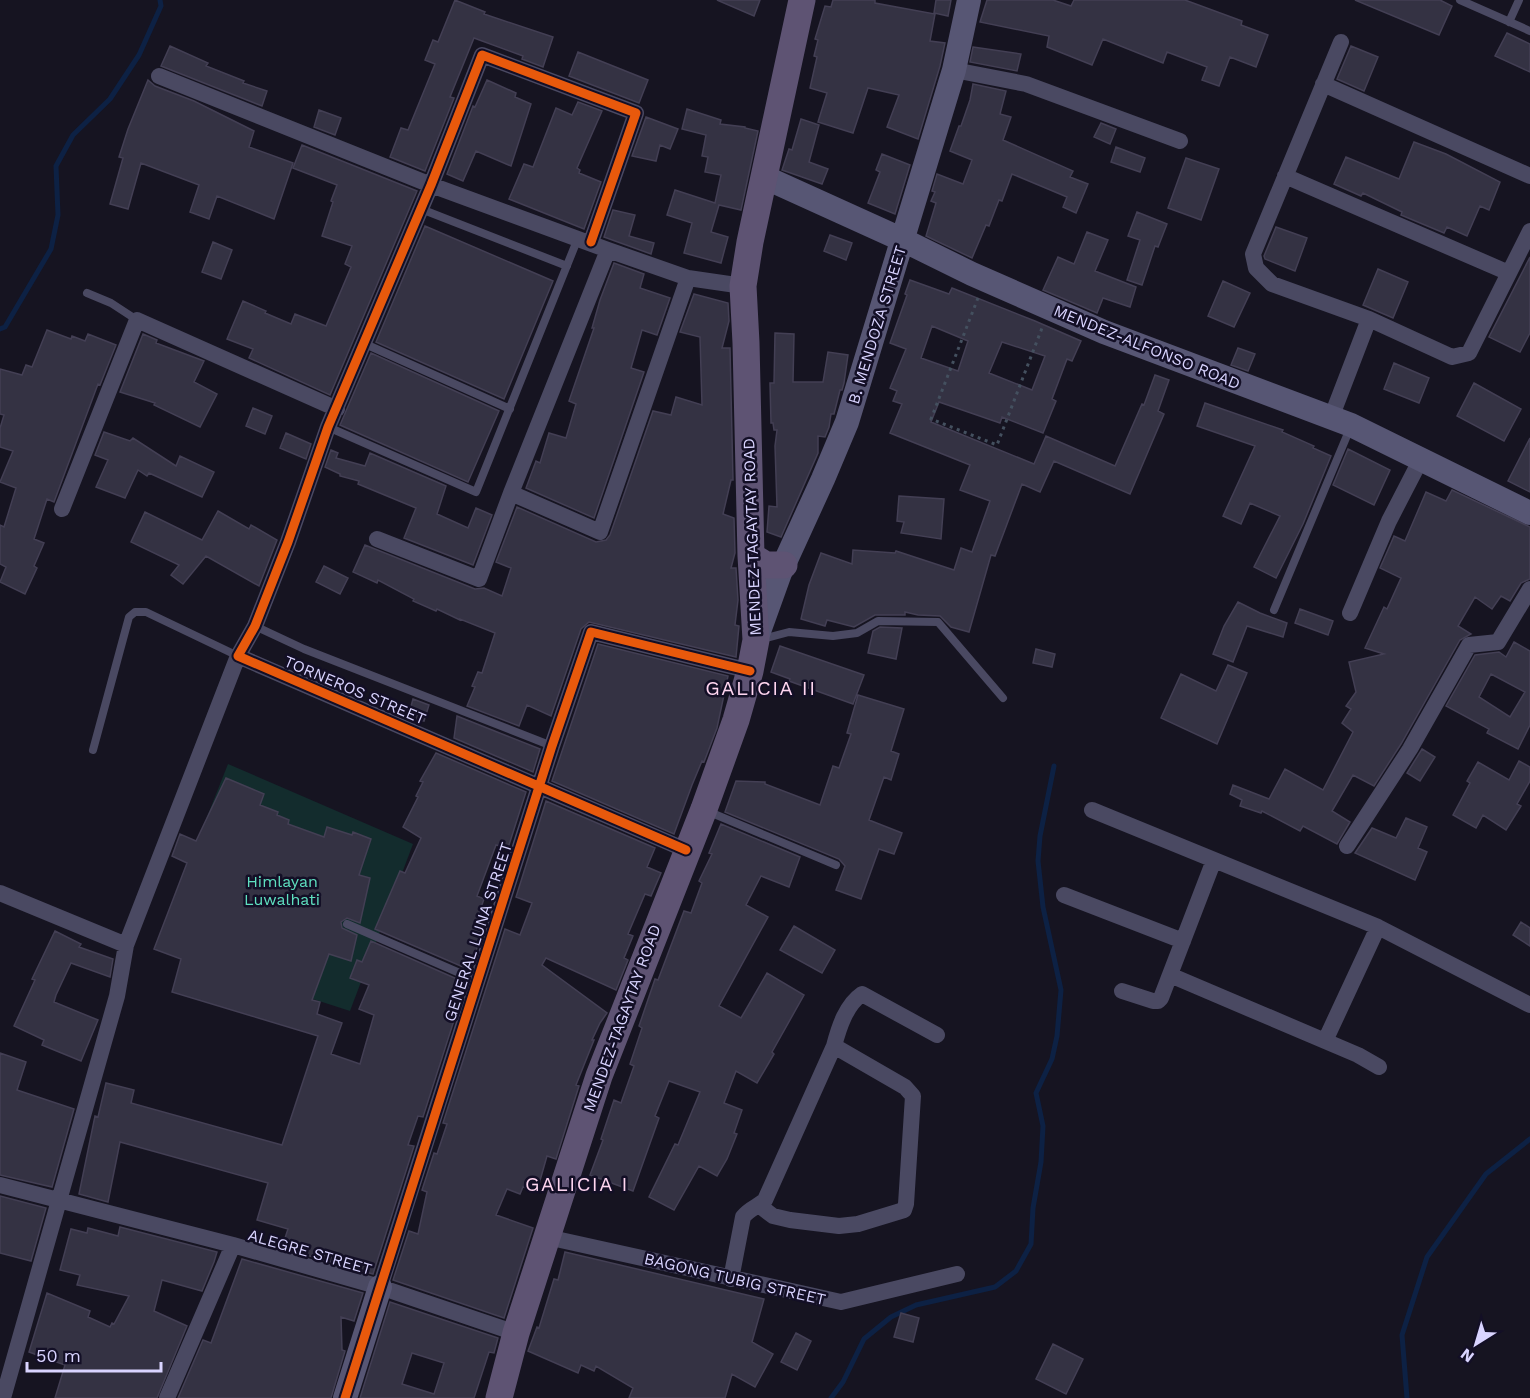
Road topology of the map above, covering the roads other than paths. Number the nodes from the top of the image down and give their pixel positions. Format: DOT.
graph roads {
  1 [pos="802,0"];
  2 [pos="969,0"];
  3 [pos="1460,0"];
  4 [pos="1519,0"];
  5 [pos="1471,2"];
  6 [pos="1509,22"];
  7 [pos="1530,32"];
  8 [pos="1341,42"];
  9 [pos="954,69"];
  10 [pos="159,76"];
  11 [pos="1323,84"];
  12 [pos="1180,141"];
  13 [pos="1286,176"];
  14 [pos="1530,176"];
  15 [pos="764,177"];
  16 [pos="431,185"];
  17 [pos="421,209"];
  18 [pos="1530,231"];
  19 [pos="585,240"];
  20 [pos="903,240"];
  21 [pos="608,250"];
  22 [pos="567,266"];
  23 [pos="1509,273"];
  24 [pos="688,278"];
  25 [pos="743,286"];
  26 [pos="87,293"];
  27 [pos="1369,319"];
  28 [pos="136,320"];
  29 [pos="363,343"];
  30 [pos="337,408"];
  31 [pos="510,409"];
  32 [pos="1341,422"];
  33 [pos="328,427"];
  34 [pos="1421,459"];
  35 [pos="511,494"];
  36 [pos="62,509"];
  37 [pos="1530,513"];
  38 [pos="377,538"];
  39 [pos="752,556"];
  40 [pos="784,566"];
  41 [pos="1530,589"];
  42 [pos="1274,610"];
  43 [pos="1350,613"];
  44 [pos="255,626"];
  45 [pos="756,640"];
  46 [pos="238,656"];
  47 [pos="750,671"];
  48 [pos="1003,698"];
  49 [pos="552,746"];
  50 [pos="93,750"];
  51 [pos="540,786"];
  52 [pos="704,809"];
  53 [pos="1092,810"];
  54 [pos="1347,846"];
  55 [pos="686,850"];
  56 [pos="1214,860"];
  57 [pos="836,865"];
  58 [pos="0,893"];
  59 [pos="1064,895"];
  60 [pos="347,924"];
  61 [pos="1378,927"];
  62 [pos="1183,941"];
  63 [pos="126,945"];
  64 [pos="1170,975"];
  65 [pos="478,981"];
  66 [pos="1122,991"];
  67 [pos="1530,1005"];
  68 [pos="937,1035"];
  69 [pos="1325,1041"];
  70 [pos="834,1046"];
  71 [pos="1379,1067"];
  72 [pos="0,1185"];
  73 [pos="59,1201"];
  74 [pos="760,1206"];
  75 [pos="547,1237"];
  76 [pos="233,1245"];
  77 [pos="957,1274"];
  78 [pos="731,1279"];
  79 [pos="380,1287"];
  80 [pos="516,1333"];
  81 [pos="3,1398"];
  82 [pos="167,1398"];
  83 [pos="345,1398"];
  84 [pos="499,1398"];
  1 -- 15 [label="main road, MENDEZ-TAGAYTAY ROAD"];
  2 -- 9 [label="main road, B. MENDOZA STREET"];
  3 -- 5 [label="lane"];
  4 -- 6 [label="lane"];
  5 -- 6 [label="lane"];
  6 -- 7 [label="lane"];
  8 -- 11 [label="street"];
  9 -- 12 [label="street"];
  9 -- 20 [label="main road, B. MENDOZA STREET"];
  10 -- 16 [label="street"];
  11 -- 13 [label="street"];
  11 -- 14 [label="street"];
  13 -- 23 [label="street"];
  13 -- 27 [label="street"];
  15 -- 20 [label="main road, MENDEZ-ALFONSO ROAD"];
  15 -- 25 [label="main road, MENDEZ-TAGAYTAY ROAD"];
  16 -- 17 [label="street"];
  16 -- 19 [label="street"];
  16 -- 19 [label="street"];
  17 -- 22 [label="lane"];
  17 -- 29 [label="street"];
  18 -- 23 [label="street"];
  19 -- 21 [label="street"];
  19 -- 22 [label="lane"];
  20 -- 32 [label="main road, MENDEZ-ALFONSO ROAD"];
  20 -- 40 [label="main road, B. MENDOZA STREET"];
  21 -- 24 [label="street"];
  21 -- 35 [label="street"];
  22 -- 31 [label="lane"];
  23 -- 27 [label="street"];
  24 -- 25 [label="street"];
  24 -- 35 [label="street"];
  25 -- 39 [label="main road, MENDEZ-TAGAYTAY ROAD"];
  26 -- 28 [label="lane"];
  27 -- 32 [label="street"];
  28 -- 30 [label="street"];
  28 -- 36 [label="street"];
  29 -- 30 [label="street"];
  29 -- 31 [label="lane"];
  30 -- 33 [label="street"];
  31 -- 33 [label="lane"];
  32 -- 34 [label="main road, MENDEZ-ALFONSO ROAD"];
  32 -- 42 [label="lane"];
  33 -- 44 [label="street"];
  34 -- 37 [label="main road, MENDEZ-ALFONSO ROAD"];
  34 -- 43 [label="street"];
  35 -- 38 [label="street"];
  39 -- 40 [label="main road"];
  39 -- 45 [label="main road, MENDEZ-TAGAYTAY ROAD"];
  40 -- 45 [label="main road, B. MENDOZA STREET"];
  41 -- 54 [label="street"];
  44 -- 46 [label="street"];
  44 -- 49 [label="lane"];
  45 -- 47 [label="main road, MENDEZ-TAGAYTAY ROAD"];
  45 -- 48 [label="lane"];
  46 -- 50 [label="lane"];
  46 -- 51 [label="street, TORNEROS STREET"];
  46 -- 63 [label="street"];
  47 -- 49 [label="street, GENERAL LUNA STREET"];
  47 -- 52 [label="main road, MENDEZ-TAGAYTAY ROAD"];
  49 -- 51 [label="street, GENERAL LUNA STREET"];
  51 -- 55 [label="street, TORNEROS STREET"];
  51 -- 65 [label="street, GENERAL LUNA STREET"];
  52 -- 55 [label="main road, MENDEZ-TAGAYTAY ROAD"];
  52 -- 57 [label="lane"];
  53 -- 56 [label="street"];
  55 -- 75 [label="main road, MENDEZ-TAGAYTAY ROAD"];
  56 -- 61 [label="street"];
  56 -- 62 [label="street"];
  58 -- 63 [label="street"];
  59 -- 62 [label="street"];
  60 -- 65 [label="lane"];
  61 -- 67 [label="street"];
  61 -- 69 [label="street"];
  62 -- 64 [label="street"];
  63 -- 73 [label="street"];
  64 -- 66 [label="street"];
  64 -- 69 [label="street"];
  65 -- 79 [label="street, GENERAL LUNA STREET"];
  68 -- 70 [label="street"];
  69 -- 71 [label="street"];
  70 -- 74 [label="street"];
  70 -- 74 [label="street"];
  72 -- 73 [label="street, ALEGRE STREET"];
  73 -- 76 [label="street, ALEGRE STREET"];
  73 -- 81 [label="street"];
  74 -- 78 [label="street"];
  75 -- 78 [label="street, BAGONG TUBIG STREET"];
  75 -- 80 [label="main road, MENDEZ-TAGAYTAY ROAD"];
  76 -- 79 [label="street, ALEGRE STREET"];
  76 -- 82 [label="street"];
  77 -- 78 [label="street, BAGONG TUBIG STREET"];
  79 -- 80 [label="street, ALEGRE STREET"];
  79 -- 83 [label="main road, GENERAL LUNA STREET"];
  80 -- 84 [label="main road, MENDEZ-TAGAYTAY ROAD"];
}
